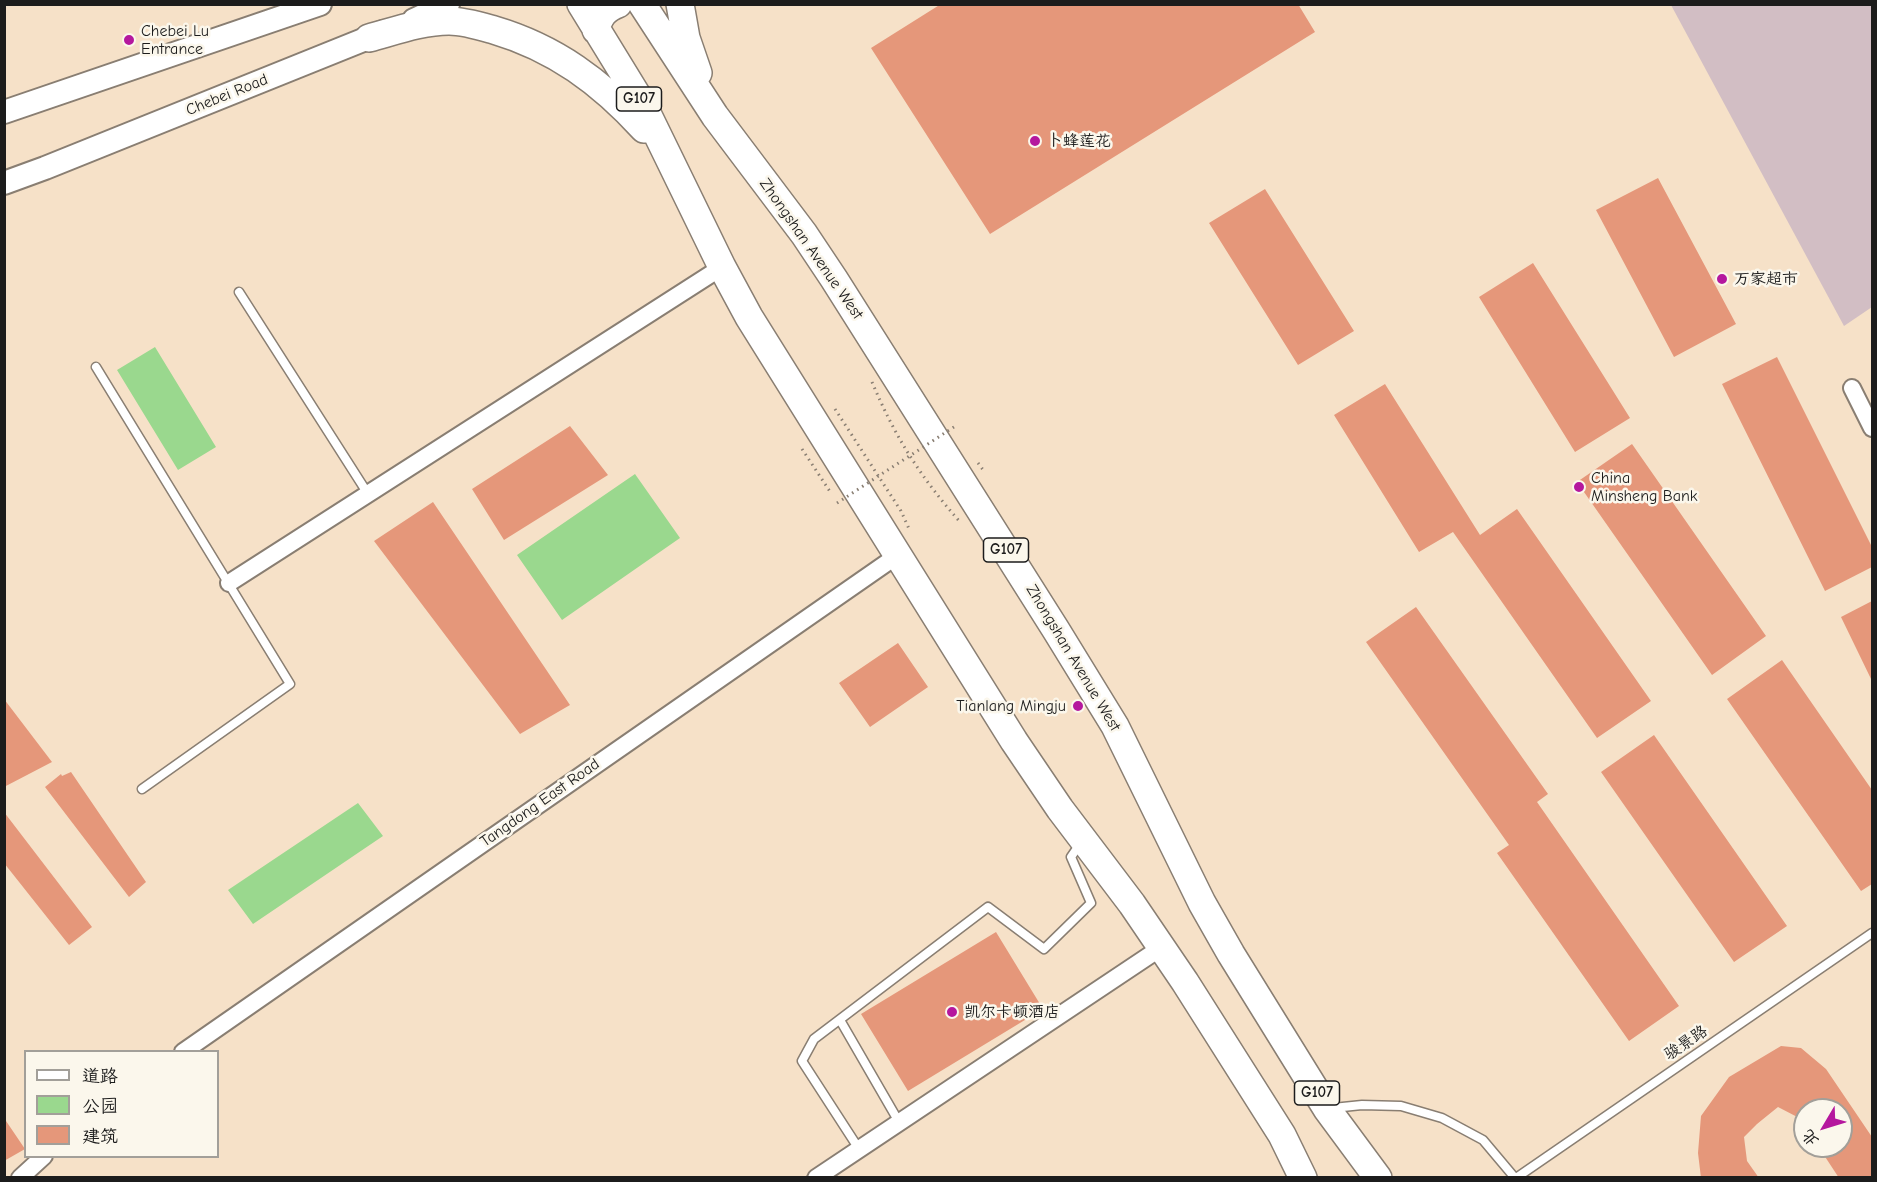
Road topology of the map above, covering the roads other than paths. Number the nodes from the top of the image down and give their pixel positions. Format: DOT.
graph roads {
  1 [pos="320,4"];
  2 [pos="448,4"];
  3 [pos="580,4"];
  4 [pos="680,4"];
  5 [pos="635,5"];
  6 [pos="596,30"];
  7 [pos="369,38"];
  8 [pos="4,112"];
  9 [pos="715,116"];
  10 [pos="676,171"];
  11 [pos="4,183"];
  12 [pos="722,267"];
  13 [pos="239,292"];
  14 [pos="96,367"];
  15 [pos="1852,388"];
  16 [pos="1872,428"];
  17 [pos="368,494"];
  18 [pos="905,545"];
  19 [pos="229,583"];
  20 [pos="142,789"];
  21 [pos="1084,840"];
  22 [pos="1872,933"];
  23 [pos="1162,947"];
  24 [pos="840,1020"];
  25 [pos="186,1050"];
  26 [pos="1327,1109"];
  27 [pos="898,1122"];
  28 [pos="1282,1135"];
  29 [pos="859,1149"];
  30 [pos="42,1158"];
  31 [pos="20,1178"];
  32 [pos="816,1178"];
  33 [pos="1303,1178"];
  34 [pos="1320,1178"];
  35 [pos="1378,1178"];
  36 [pos="1515,1178"];
  1 -- 8 [label="main road"];
  2 -- 7 [label="main road, Chebei Road"];
  3 -- 6 [label="highway, G107"];
  4 -- 9 [label="highway"];
  5 -- 6 [label="highway"];
  5 -- 9 [label="highway, Zhongshan Avenue West / G107"];
  6 -- 10 [label="highway, G107"];
  7 -- 10 [label="highway"];
  7 -- 11 [label="main road, Chebei Road"];
  9 -- 26 [label="highway, Zhongshan Avenue West / G107"];
  10 -- 12 [label="highway, G107"];
  12 -- 17 [label="street"];
  12 -- 18 [label="highway, G107"];
  13 -- 17 [label="lane"];
  14 -- 19 [label="lane"];
  15 -- 16 [label="street"];
  17 -- 19 [label="street"];
  18 -- 21 [label="highway, G107"];
  18 -- 25 [label="street, Tangdong East Road"];
  19 -- 20 [label="lane"];
  21 -- 23 [label="highway, G107"];
  21 -- 24 [label="lane"];
  22 -- 36 [label="lane, 骏景路"];
  23 -- 27 [label="street"];
  23 -- 28 [label="highway, G107"];
  24 -- 27 [label="lane"];
  24 -- 29 [label="lane"];
  26 -- 35 [label="highway, Zhongshan Avenue West / G107"];
  26 -- 36 [label="lane"];
  27 -- 29 [label="street"];
  28 -- 33 [label="highway, G107"];
  28 -- 34 [label="highway"];
  29 -- 32 [label="street"];
  30 -- 31 [label="street"];
}
